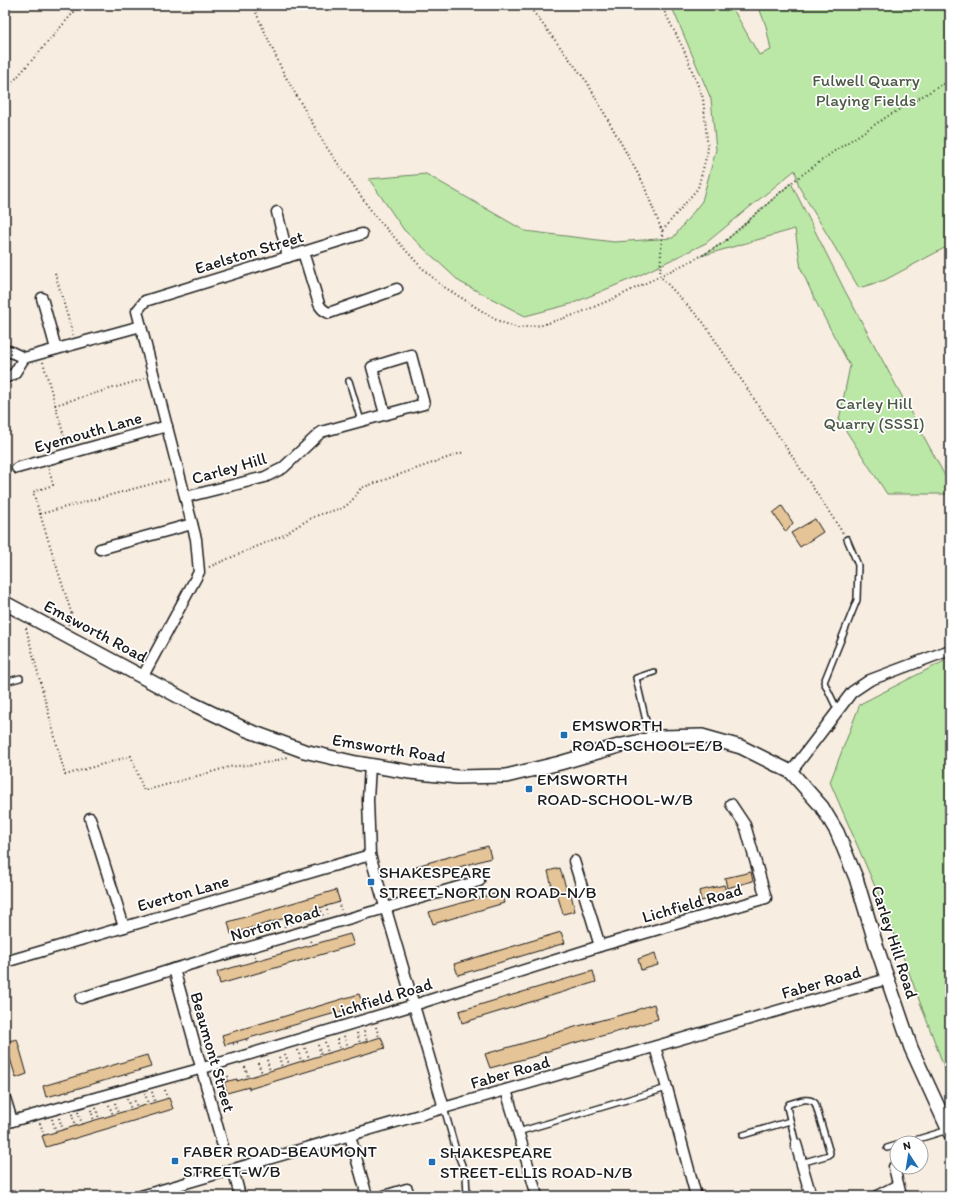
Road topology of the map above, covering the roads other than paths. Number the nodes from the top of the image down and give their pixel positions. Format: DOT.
graph roads {
  1 [pos="277,212"];
  2 [pos="362,234"];
  3 [pos="303,252"];
  4 [pos="288,257"];
  5 [pos="397,289"];
  6 [pos="42,298"];
  7 [pos="145,301"];
  8 [pos="141,326"];
  9 [pos="56,349"];
  10 [pos="5,353"];
  11 [pos="24,358"];
  12 [pos="5,378"];
  13 [pos="349,381"];
  14 [pos="385,414"];
  15 [pos="361,421"];
  16 [pos="167,426"];
  17 [pos="17,468"];
  18 [pos="186,497"];
  19 [pos="192,524"];
  20 [pos="847,539"];
  21 [pos="100,549"];
  22 [pos="5,603"];
  23 [pos="950,650"];
  24 [pos="654,672"];
  25 [pos="143,676"];
  26 [pos="20,678"];
  27 [pos="5,682"];
  28 [pos="838,711"];
  29 [pos="650,739"];
  30 [pos="370,765"];
  31 [pos="791,772"];
  32 [pos="731,804"];
  33 [pos="90,818"];
  34 [pos="370,855"];
  35 [pos="574,861"];
  36 [pos="479,881"];
  37 [pos="385,907"];
  38 [pos="124,927"];
  39 [pos="600,946"];
  40 [pos="5,962"];
  41 [pos="174,969"];
  42 [pos="887,979"];
  43 [pos="81,998"];
  44 [pos="414,1005"];
  45 [pos="655,1047"];
  46 [pos="201,1069"];
  47 [pos="667,1088"];
  48 [pos="506,1090"];
  49 [pos="5,1098"];
  50 [pos="444,1108"];
  51 [pos="790,1121"];
  52 [pos="8,1122"];
  53 [pos="518,1132"];
  54 [pos="950,1132"];
  55 [pos="743,1135"];
  56 [pos="350,1136"];
  57 [pos="929,1137"];
  58 [pos="222,1143"];
  59 [pos="796,1144"];
  60 [pos="801,1163"];
  61 [pos="233,1168"];
  62 [pos="896,1175"];
  63 [pos="898,1185"];
  64 [pos="141,1196"];
  65 [pos="240,1196"];
  66 [pos="367,1196"];
  67 [pos="384,1196"];
  68 [pos="409,1196"];
  69 [pos="467,1196"];
  70 [pos="537,1196"];
  71 [pos="696,1196"];
  72 [pos="811,1196"];
  73 [pos="877,1196"];
  74 [pos="902,1196"];
  1 -- 4 [label="street"];
  2 -- 3 [label="street, Eaelston Street"];
  3 -- 4 [label="street, Eaelston Street"];
  3 -- 5 [label="street"];
  4 -- 7 [label="street, Eaelston Street"];
  6 -- 9 [label="street"];
  7 -- 8 [label="street, Eyemouth Lane"];
  8 -- 9 [label="street"];
  8 -- 16 [label="street, Eyemouth Lane"];
  9 -- 11 [label="street"];
  10 -- 11 [label="street"];
  11 -- 12 [label="street"];
  13 -- 15 [label="lane"];
  14 -- 14 [label="street, Carley Hill"];
  14 -- 15 [label="street, Carley Hill"];
  15 -- 18 [label="street, Carley Hill"];
  16 -- 17 [label="street, Eyemouth Lane"];
  16 -- 18 [label="street, Eyemouth Lane"];
  18 -- 19 [label="street, Eyemouth Lane"];
  19 -- 21 [label="street"];
  19 -- 25 [label="street, Eyemouth Lane"];
  20 -- 28 [label="lane"];
  22 -- 25 [label="street, Emsworth Road"];
  23 -- 28 [label="street"];
  24 -- 29 [label="lane"];
  25 -- 30 [label="street, Emsworth Road"];
  26 -- 27 [label="lane"];
  28 -- 31 [label="street"];
  29 -- 30 [label="street, Emsworth Road"];
  29 -- 31 [label="street, Emsworth Road"];
  30 -- 34 [label="street"];
  31 -- 42 [label="street, Carley Hill Road"];
  32 -- 39 [label="street, Lichfield Road"];
  33 -- 38 [label="street"];
  34 -- 37 [label="street"];
  34 -- 38 [label="street, Everton Lane"];
  35 -- 39 [label="street"];
  36 -- 37 [label="street, Norton Road"];
  37 -- 41 [label="street, Norton Road"];
  37 -- 44 [label="street"];
  38 -- 40 [label="street, Everton Lane"];
  39 -- 44 [label="street, Lichfield Road"];
  41 -- 43 [label="street, Norton Road"];
  41 -- 46 [label="street, Beaumont Street"];
  42 -- 45 [label="street, Faber Road"];
  42 -- 54 [label="street, Carley Hill Road"];
  44 -- 46 [label="street, Lichfield Road"];
  44 -- 50 [label="street"];
  45 -- 47 [label="street"];
  45 -- 48 [label="street, Faber Road"];
  46 -- 52 [label="street, Lichfield Road"];
  46 -- 58 [label="street, Beaumont Street"];
  47 -- 53 [label="lane"];
  47 -- 71 [label="street"];
  48 -- 50 [label="street, Faber Road"];
  48 -- 53 [label="street"];
  49 -- 52 [label="street"];
  50 -- 56 [label="street, Faber Road"];
  50 -- 69 [label="lane"];
  51 -- 55 [label="lane"];
  51 -- 59 [label="lane"];
  51 -- 60 [label="lane"];
  53 -- 70 [label="street"];
  54 -- 57 [label="lane"];
  56 -- 61 [label="street, Faber Road"];
  56 -- 66 [label="street"];
  59 -- 60 [label="street"];
  60 -- 72 [label="street"];
  61 -- 64 [label="street, Faber Road"];
  61 -- 65 [label="street"];
  62 -- 63 [label="street"];
  63 -- 73 [label="street"];
  63 -- 74 [label="street"];
  67 -- 68 [label="street"];
}
